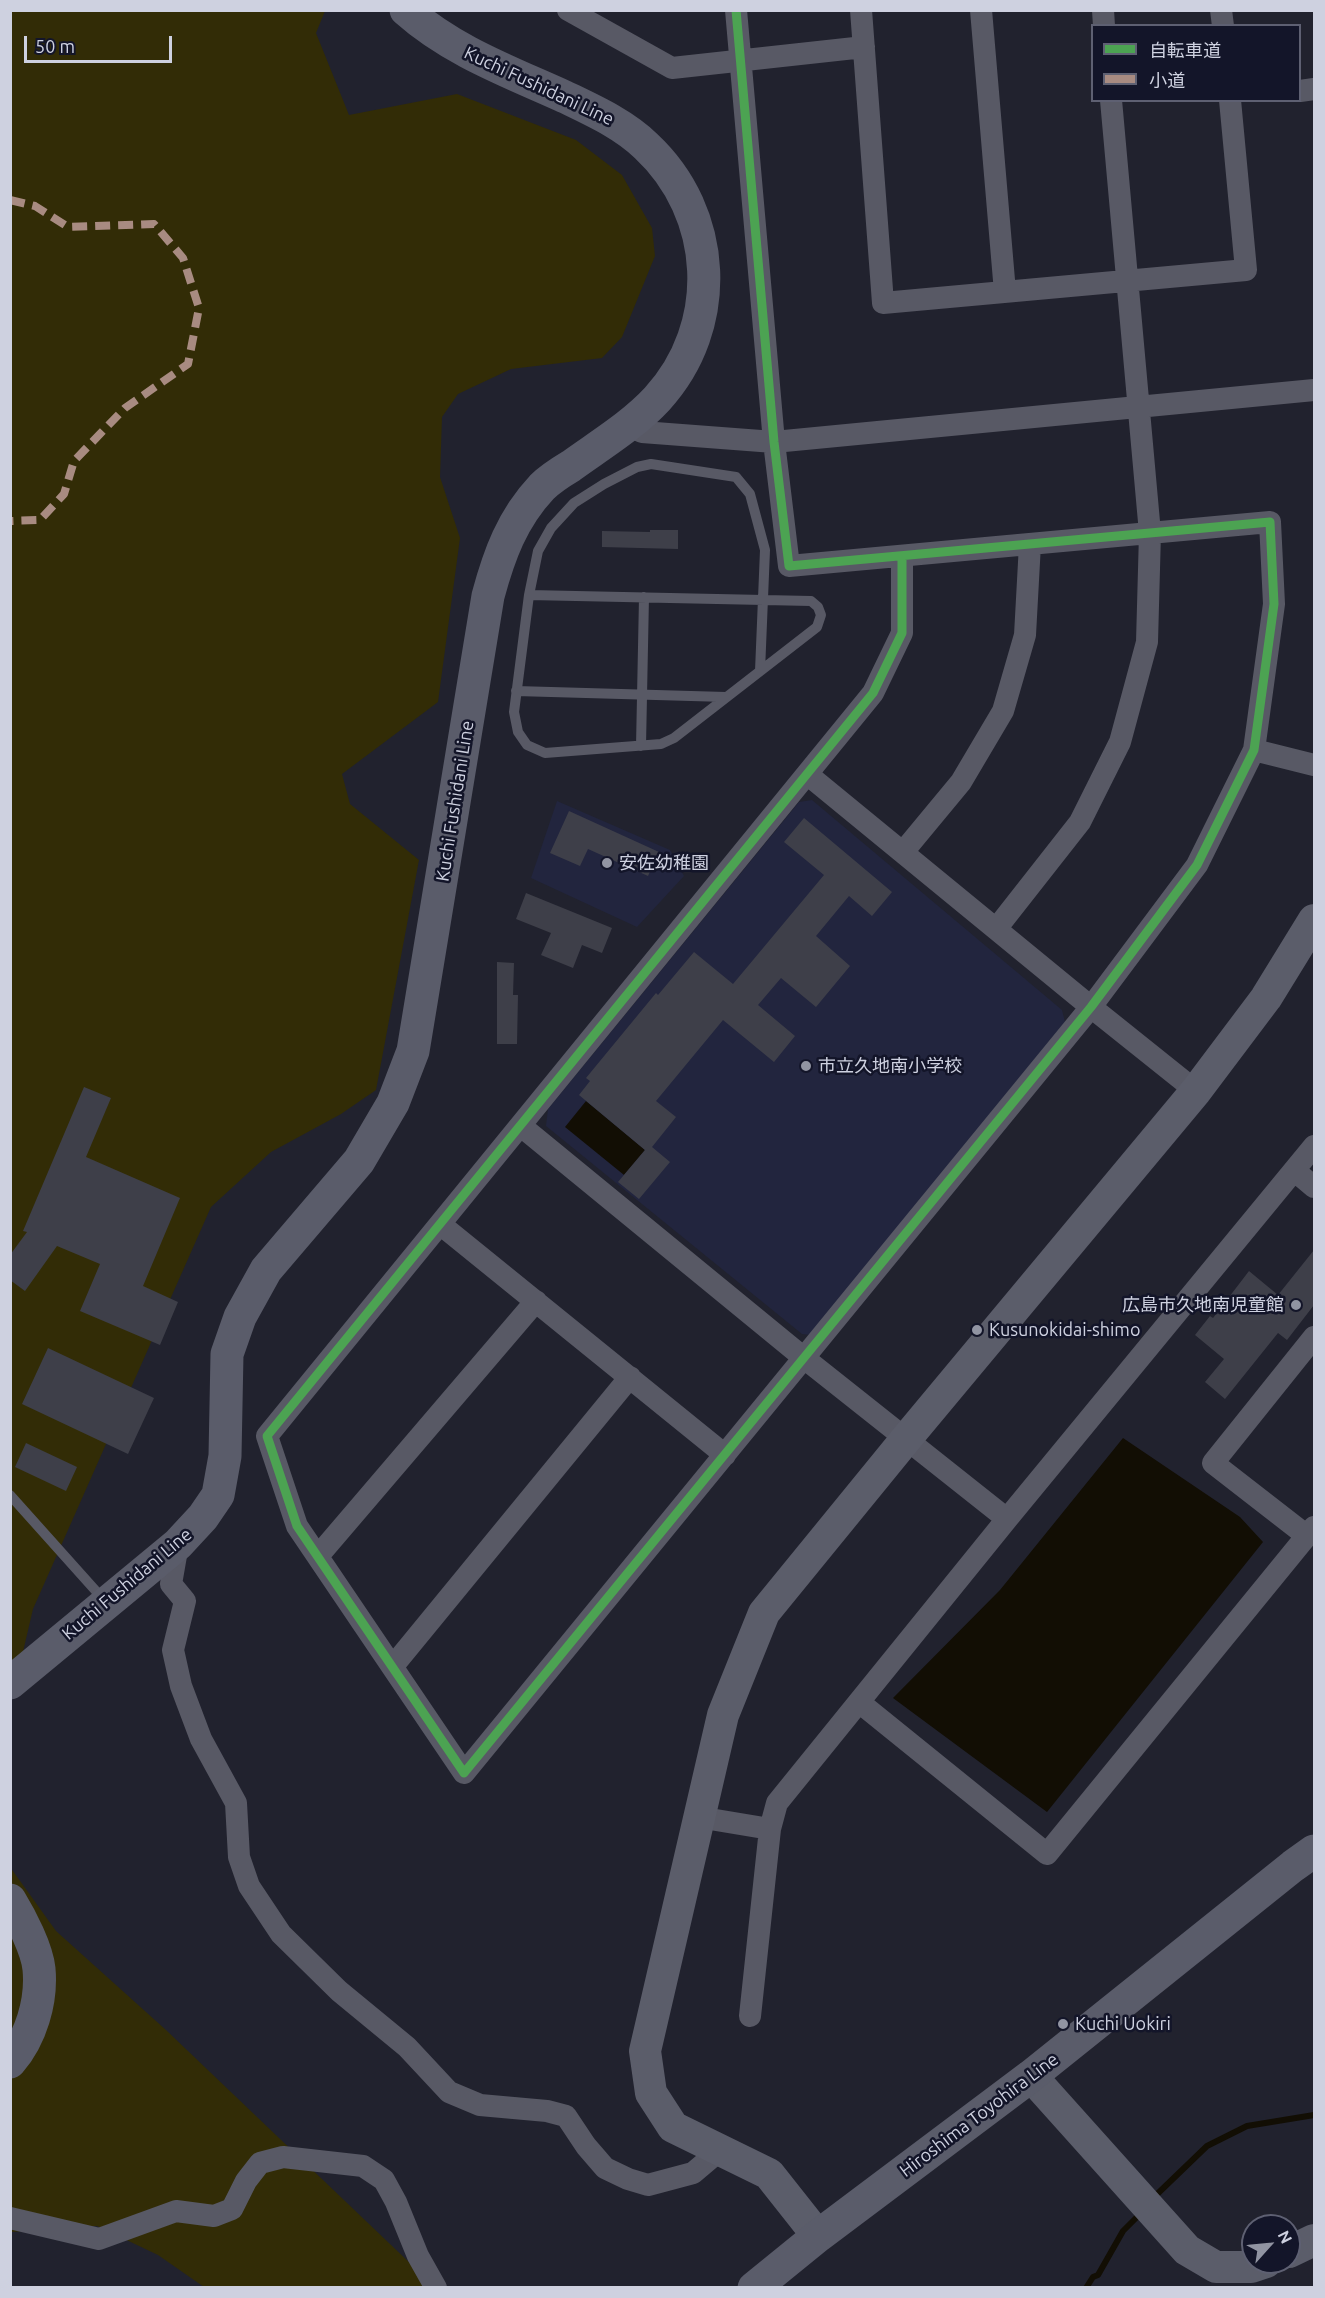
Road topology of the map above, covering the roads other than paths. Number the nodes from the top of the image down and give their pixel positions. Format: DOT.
graph roads {
  1 [pos="406,10"];
  2 [pos="568,10"];
  3 [pos="736,10"];
  4 [pos="861,10"];
  5 [pos="981,10"];
  6 [pos="606,20"];
  7 [pos="864,47"];
  8 [pos="740,62"];
  9 [pos="1111,102"];
  10 [pos="1230,102"];
  11 [pos="1127,281"];
  12 [pos="1005,292"];
  13 [pos="1314,390"];
  14 [pos="1139,407"];
  15 [pos="626,425"];
  16 [pos="774,442"];
  17 [pos="1150,533"];
  18 [pos="1030,544"];
  19 [pos="902,556"];
  20 [pos="529,595"];
  21 [pos="644,597"];
  22 [pos="762,600"];
  23 [pos="760,671"];
  24 [pos="516,691"];
  25 [pos="642,695"];
  26 [pos="726,697"];
  27 [pos="641,746"];
  28 [pos="1254,750"];
  29 [pos="1314,765"];
  30 [pos="807,774"];
  31 [pos="903,852"];
  32 [pos="1314,920"];
  33 [pos="996,929"];
  34 [pos="1091,1007"];
  35 [pos="1196,1091"];
  36 [pos="520,1126"];
  37 [pos="1314,1146"];
  38 [pos="1295,1171"];
  39 [pos="1314,1187"];
  40 [pos="440,1224"];
  41 [pos="536,1301"];
  42 [pos="1314,1337"];
  43 [pos="804,1358"];
  44 [pos="630,1377"];
  45 [pos="906,1439"];
  46 [pos="725,1455"];
  47 [pos="10,1495"];
  48 [pos="1007,1519"];
  49 [pos="1311,1532"];
  50 [pos="178,1544"];
  51 [pos="318,1556"];
  52 [pos="106,1602"];
  53 [pos="393,1666"];
  54 [pos="10,1683"];
  55 [pos="859,1702"];
  56 [pos="698,1817"];
  57 [pos="770,1829"];
  58 [pos="1314,1851"];
  59 [pos="10,1899"];
  60 [pos="750,2016"];
  61 [pos="10,2062"];
  62 [pos="1031,2076"];
  63 [pos="719,2151"];
  64 [pos="10,2218"];
  65 [pos="818,2236"];
  66 [pos="1241,2267"];
  67 [pos="436,2288"];
  68 [pos="754,2288"];
  1 -- 15 [label="main road, Kuchi Fushidani Line"];
  2 -- 6 [label="street"];
  3 -- 8 [label="street"];
  4 -- 7 [label="street"];
  5 -- 12 [label="street"];
  6 -- 8 [label="street"];
  7 -- 8 [label="street"];
  7 -- 12 [label="street"];
  8 -- 16 [label="street"];
  9 -- 11 [label="street"];
  10 -- 11 [label="street"];
  11 -- 12 [label="street"];
  11 -- 14 [label="street"];
  13 -- 14 [label="street"];
  14 -- 16 [label="street"];
  14 -- 17 [label="street"];
  15 -- 16 [label="street"];
  15 -- 50 [label="main road, Kuchi Fushidani Line"];
  16 -- 19 [label="street"];
  17 -- 18 [label="street"];
  17 -- 28 [label="street"];
  17 -- 33 [label="street"];
  18 -- 19 [label="street"];
  18 -- 31 [label="street"];
  19 -- 30 [label="street"];
  20 -- 21 [label="lane"];
  20 -- 22 [label="lane"];
  20 -- 24 [label="lane"];
  21 -- 22 [label="lane"];
  21 -- 25 [label="lane"];
  22 -- 23 [label="lane"];
  22 -- 23 [label="lane"];
  23 -- 26 [label="lane"];
  24 -- 25 [label="lane"];
  24 -- 27 [label="lane"];
  25 -- 26 [label="lane"];
  25 -- 27 [label="lane"];
  26 -- 27 [label="lane"];
  28 -- 29 [label="street"];
  28 -- 34 [label="street"];
  30 -- 31 [label="street"];
  30 -- 36 [label="street"];
  31 -- 33 [label="street"];
  32 -- 35 [label="street"];
  33 -- 34 [label="street"];
  34 -- 35 [label="street"];
  34 -- 43 [label="street"];
  35 -- 45 [label="street"];
  36 -- 40 [label="street"];
  36 -- 43 [label="street"];
  37 -- 38 [label="street"];
  38 -- 39 [label="street"];
  38 -- 48 [label="street"];
  40 -- 41 [label="street"];
  40 -- 51 [label="street"];
  41 -- 44 [label="street"];
  41 -- 51 [label="street"];
  42 -- 49 [label="street"];
  43 -- 45 [label="street"];
  43 -- 46 [label="street"];
  44 -- 46 [label="street"];
  44 -- 53 [label="street"];
  45 -- 48 [label="street"];
  45 -- 56 [label="street"];
  46 -- 53 [label="street"];
  47 -- 52 [label="lane"];
  48 -- 55 [label="street"];
  49 -- 55 [label="street"];
  50 -- 52 [label="main road, Kuchi Fushidani Line"];
  50 -- 63 [label="street"];
  51 -- 53 [label="street"];
  52 -- 54 [label="main road, Kuchi Fushidani Line"];
  55 -- 57 [label="street"];
  56 -- 57 [label="street"];
  56 -- 63 [label="street"];
  57 -- 60 [label="street"];
  58 -- 62 [label="main road, Hiroshima Toyohira Line"];
  59 -- 61 [label="main road"];
  62 -- 65 [label="main road, Hiroshima Toyohira Line"];
  62 -- 66 [label="street"];
  63 -- 65 [label="street"];
  64 -- 67 [label="street"];
  65 -- 68 [label="main road, Hiroshima Toyohira Line"];
}
